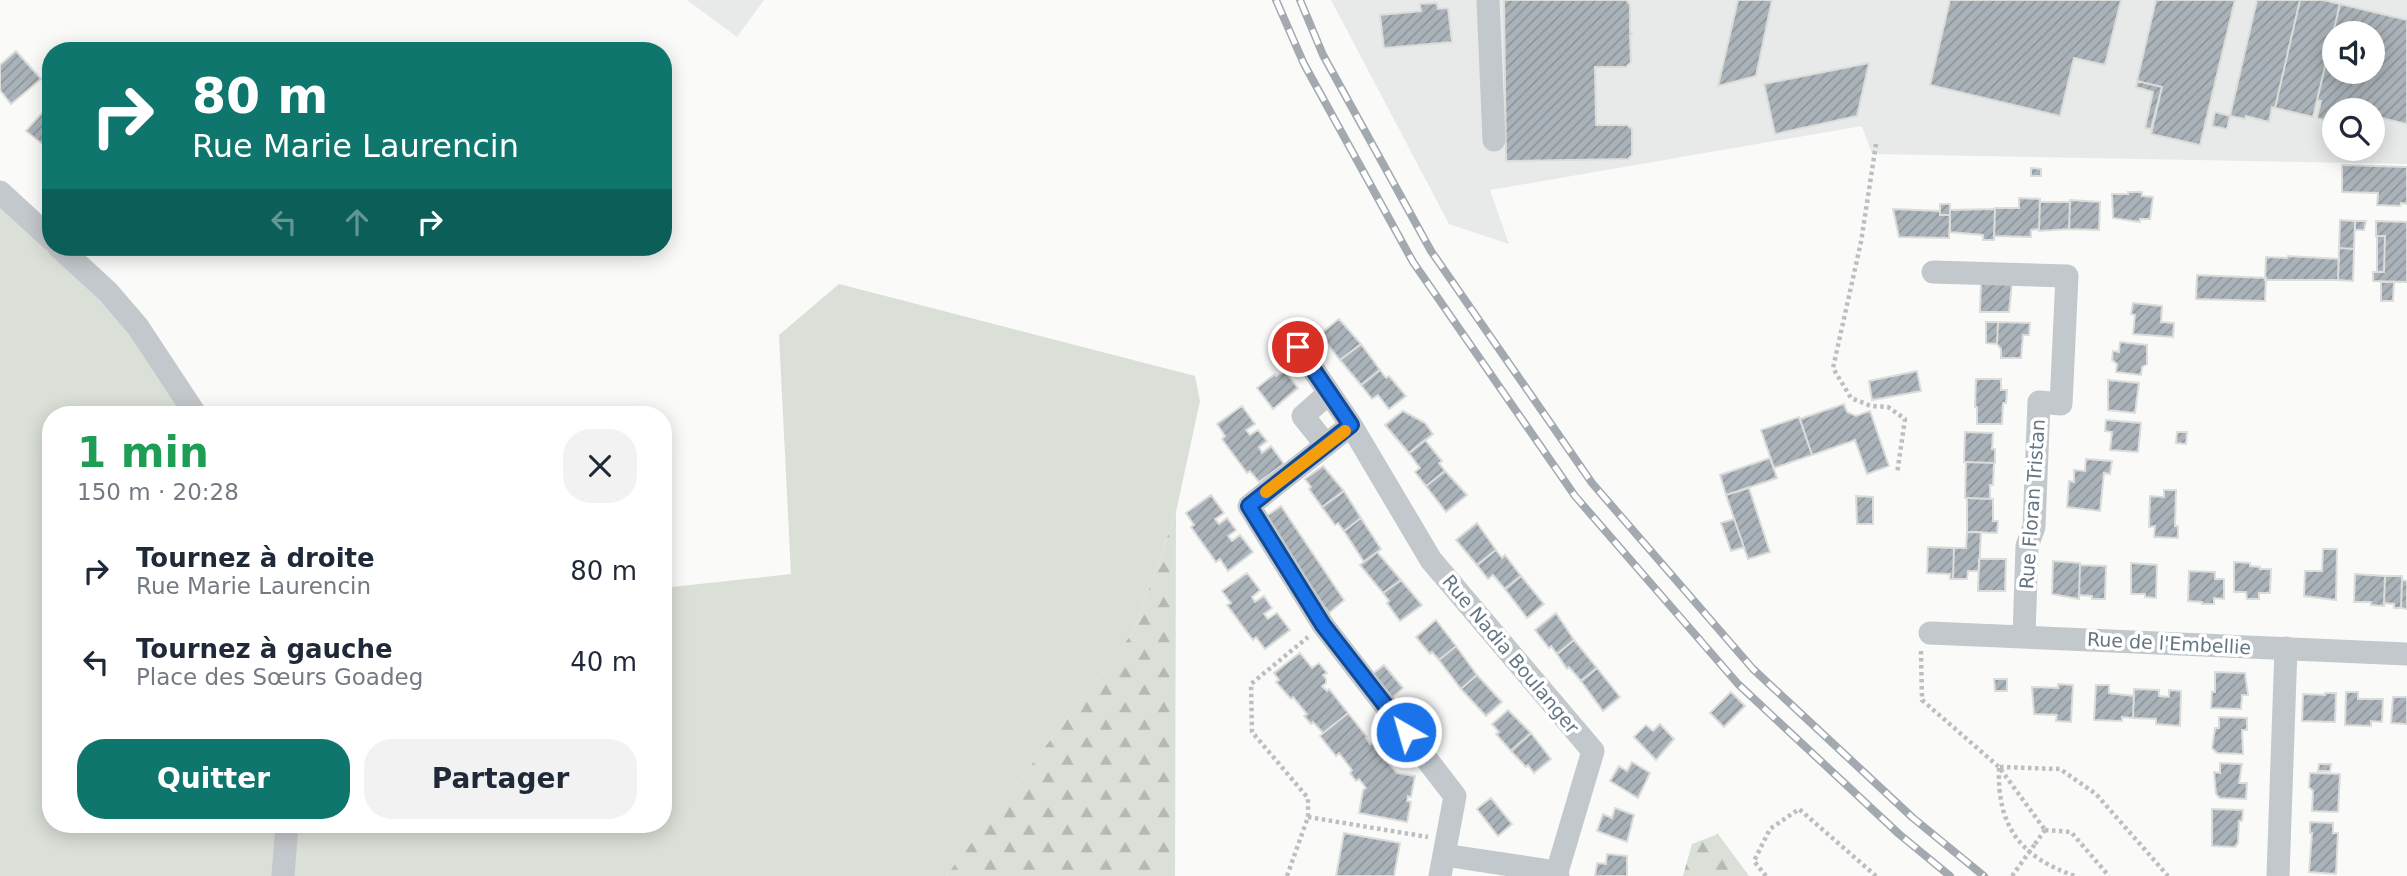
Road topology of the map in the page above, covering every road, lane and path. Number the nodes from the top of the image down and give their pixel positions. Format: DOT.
graph roads {
  1 [pos="1488,0"];
  2 [pos="1494,140"];
  3 [pos="1876,144"];
  4 [pos="0,192"];
  5 [pos="42,231"];
  6 [pos="70,256"];
  7 [pos="1933,272"];
  8 [pos="1298,347"];
  9 [pos="1329,393"];
  10 [pos="190,406"];
  11 [pos="1356,435"];
  12 [pos="1326,446"];
  13 [pos="1897,474"];
  14 [pos="1323,625"];
  15 [pos="1930,634"];
  16 [pos="2024,636"];
  17 [pos="2286,648"];
  18 [pos="2407,654"];
  19 [pos="1999,767"];
  20 [pos="1308,817"];
  21 [pos="2045,830"];
  22 [pos="285,833"];
  23 [pos="1444,857"];
  24 [pos="1557,874"];
  25 [pos="283,876"];
  26 [pos="1287,876"];
  27 [pos="1766,876"];
  28 [pos="1876,876"];
  29 [pos="2012,876"];
  30 [pos="2075,876"];
  31 [pos="2109,876"];
  32 [pos="2168,876"];
  33 [pos="2278,876"];
  1 -- 2 [label="street"];
  3 -- 13 [label="path"];
  4 -- 5 [label="street"];
  6 -- 10 [label="street"];
  7 -- 16 [label="street, Rue Floran Tristan"];
  8 -- 9 [label="street"];
  9 -- 11 [label="street"];
  9 -- 12 [label="street"];
  11 -- 12 [label="street"];
  11 -- 24 [label="street, Rue Nadia Boulanger"];
  12 -- 14 [label="street"];
  14 -- 20 [label="path"];
  14 -- 23 [label="street"];
  15 -- 16 [label="street, Rue de l'Embellie"];
  15 -- 19 [label="path"];
  16 -- 17 [label="street, Rue de l'Embellie"];
  17 -- 18 [label="street, Rue de l'Embellie"];
  17 -- 33 [label="street"];
  19 -- 21 [label="path"];
  19 -- 30 [label="path"];
  19 -- 32 [label="path"];
  20 -- 23 [label="path"];
  20 -- 26 [label="path"];
  21 -- 29 [label="path, bridge"];
  21 -- 31 [label="path"];
  22 -- 25 [label="street"];
  23 -- 24 [label="street"];
  27 -- 28 [label="path"];
}
